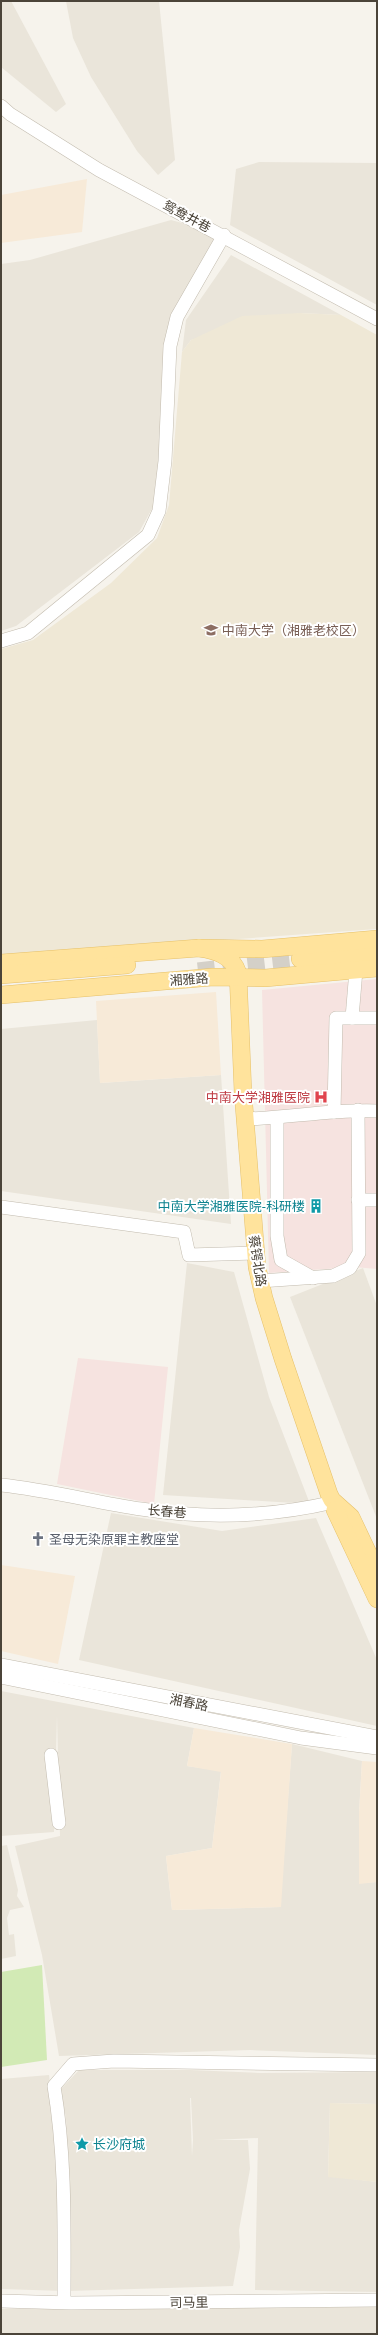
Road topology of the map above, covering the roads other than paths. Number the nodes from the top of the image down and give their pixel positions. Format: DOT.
graph roads {
  1 [pos="1,106"];
  2 [pos="224,236"];
  3 [pos="377,319"];
  4 [pos="1,641"];
  5 [pos="377,939"];
  6 [pos="199,948"];
  7 [pos="262,949"];
  8 [pos="377,952"];
  9 [pos="224,955"];
  10 [pos="300,959"];
  11 [pos="1,963"];
  12 [pos="377,968"];
  13 [pos="356,970"];
  14 [pos="1,975"];
  15 [pos="238,978"];
  16 [pos="1,995"];
  17 [pos="352,1018"];
  18 [pos="377,1018"];
  19 [pos="358,1110"];
  20 [pos="377,1111"];
  21 [pos="334,1112"];
  22 [pos="277,1118"];
  23 [pos="244,1119"];
  24 [pos="358,1200"];
  25 [pos="377,1200"];
  26 [pos="1,1207"];
  27 [pos="255,1254"];
  28 [pos="313,1278"];
  29 [pos="260,1281"];
  30 [pos="1,1485"];
  31 [pos="333,1502"];
  32 [pos="375,1563"];
  33 [pos="377,1599"];
  34 [pos="1,1665"];
  35 [pos="1,1677"];
  36 [pos="377,1737"];
  37 [pos="377,1748"];
  38 [pos="51,1755"];
  39 [pos="59,1823"];
  40 [pos="377,2065"];
  41 [pos="377,2300"];
  42 [pos="1,2301"];
  43 [pos="64,2302"];
  1 -- 2 [label="street, 鸳鸯井巷"];
  2 -- 3 [label="street, 鸳鸯井巷"];
  2 -- 4 [label="street"];
  5 -- 7 [label="main road, 湘雅路"];
  6 -- 7 [label="main road, 湘雅路"];
  6 -- 9 [label="main road"];
  6 -- 11 [label="main road, 湘雅路"];
  7 -- 9 [label="main road, 湘雅路"];
  8 -- 10 [label="main road"];
  9 -- 14 [label="main road, 湘雅路"];
  9 -- 15 [label="main road, 蔡锷北路"];
  12 -- 13 [label="main road, 湘雅路"];
  13 -- 15 [label="main road, 湘雅路"];
  13 -- 17 [label="street"];
  15 -- 16 [label="main road, 湘雅路"];
  15 -- 23 [label="main road, 蔡锷北路"];
  17 -- 18 [label="street"];
  17 -- 21 [label="street"];
  19 -- 20 [label="street"];
  19 -- 21 [label="street"];
  19 -- 24 [label="street"];
  21 -- 22 [label="street"];
  22 -- 23 [label="street"];
  22 -- 28 [label="street"];
  23 -- 27 [label="main road, 蔡锷北路"];
  24 -- 25 [label="street"];
  24 -- 28 [label="street"];
  26 -- 27 [label="street"];
  27 -- 29 [label="main road, 蔡锷北路"];
  28 -- 29 [label="street"];
  29 -- 31 [label="main road, 蔡锷北路"];
  30 -- 31 [label="street, 长春巷"];
  31 -- 32 [label="main road, 蔡锷北路"];
  31 -- 33 [label="main road, 蔡锷北路"];
  34 -- 36 [label="street, 湘春路"];
  35 -- 37 [label="street, 湘春路"];
  38 -- 39 [label="street"];
  40 -- 43 [label="street"];
  41 -- 43 [label="street, 司马里"];
  42 -- 43 [label="street, 司马里"];
}
